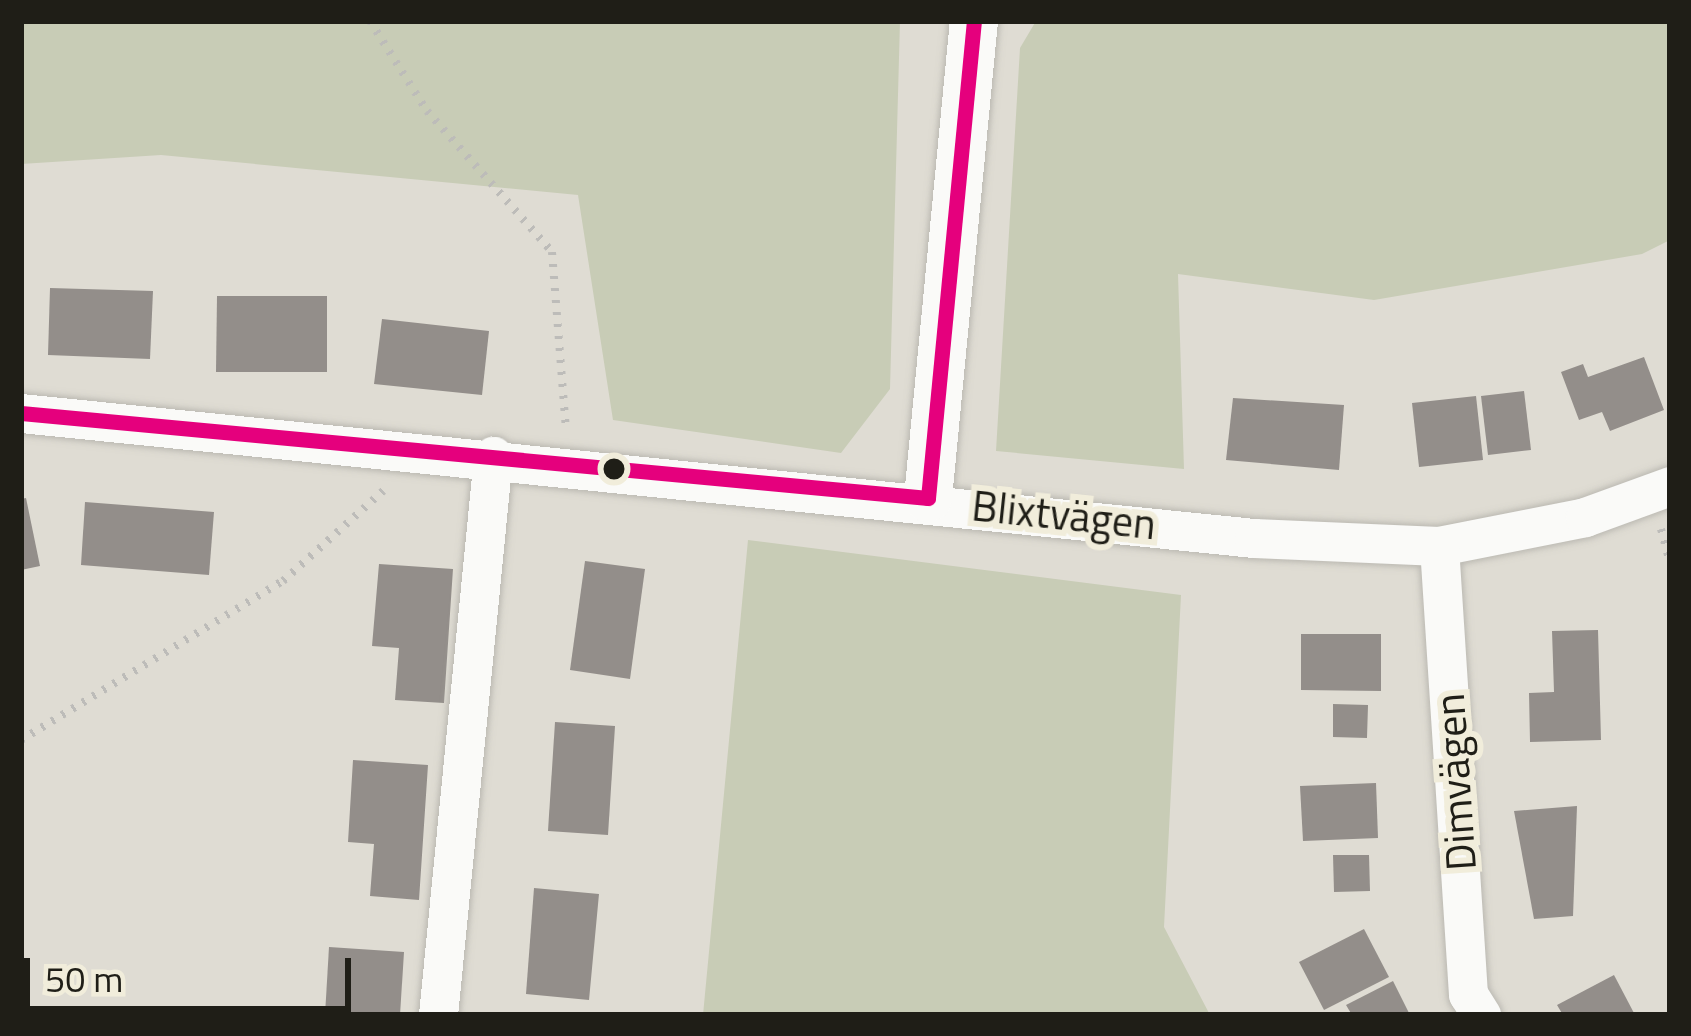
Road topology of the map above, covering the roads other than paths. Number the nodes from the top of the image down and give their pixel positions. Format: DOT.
graph roads {
  1 [pos="974,21"];
  2 [pos="21,413"];
  3 [pos="493,456"];
  4 [pos="1670,486"];
  5 [pos="928,498"];
  6 [pos="1439,546"];
  7 [pos="438,1015"];
  8 [pos="1480,1015"];
  1 -- 5 [label="street"];
  2 -- 3 [label="street, Blixtvägen"];
  3 -- 5 [label="street, Blixtvägen"];
  3 -- 7 [label="street"];
  4 -- 6 [label="street, Blixtvägen"];
  5 -- 6 [label="street, Blixtvägen"];
  6 -- 8 [label="street, Dimvägen"];
}
